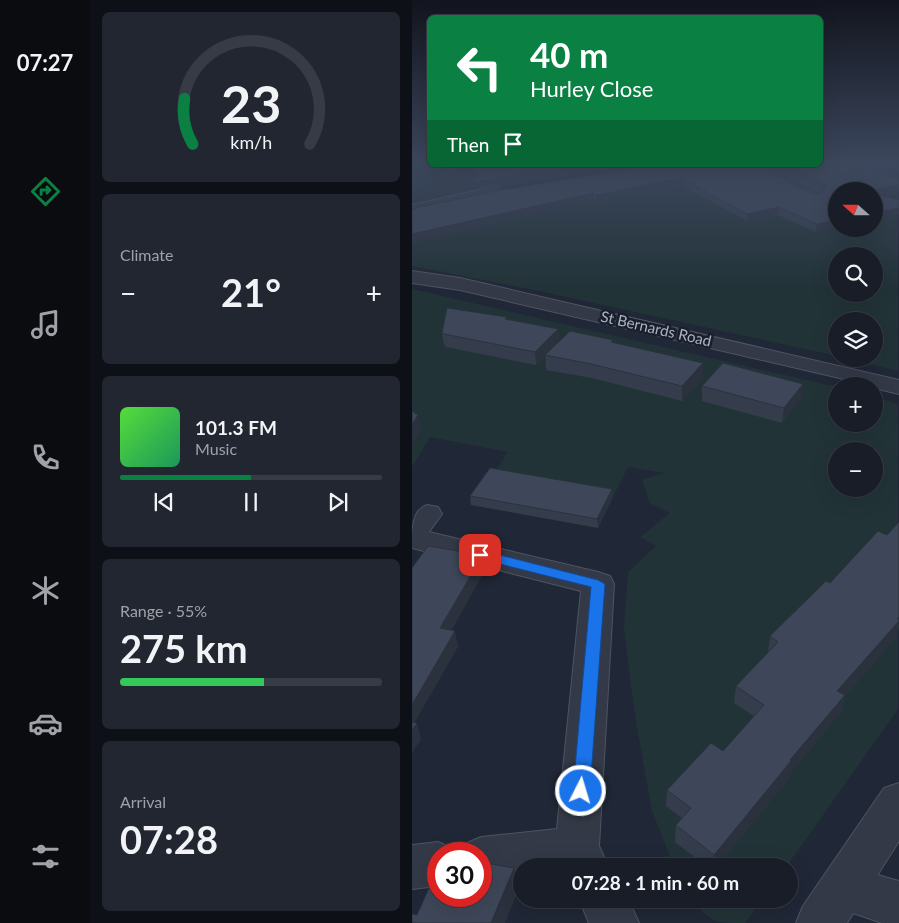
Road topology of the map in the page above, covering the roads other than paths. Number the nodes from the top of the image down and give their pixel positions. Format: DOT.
graph roads {
  1 [pos="440,204"];
  2 [pos="412,210"];
  3 [pos="412,277"];
  4 [pos="898,387"];
  5 [pos="417,528"];
  6 [pos="898,802"];
  7 [pos="582,857"];
  8 [pos="492,859"];
  9 [pos="427,865"];
  10 [pos="412,867"];
  11 [pos="831,905"];
  12 [pos="898,905"];
  13 [pos="607,908"];
  14 [pos="615,923"];
  1 -- 2 [label="street"];
  3 -- 4 [label="street, St Bernards Road"];
  5 -- 7 [label="street"];
  6 -- 11 [label="street"];
  7 -- 8 [label="street"];
  9 -- 10 [label="street"];
  11 -- 12 [label="street"];
  13 -- 14 [label="street"];
}
